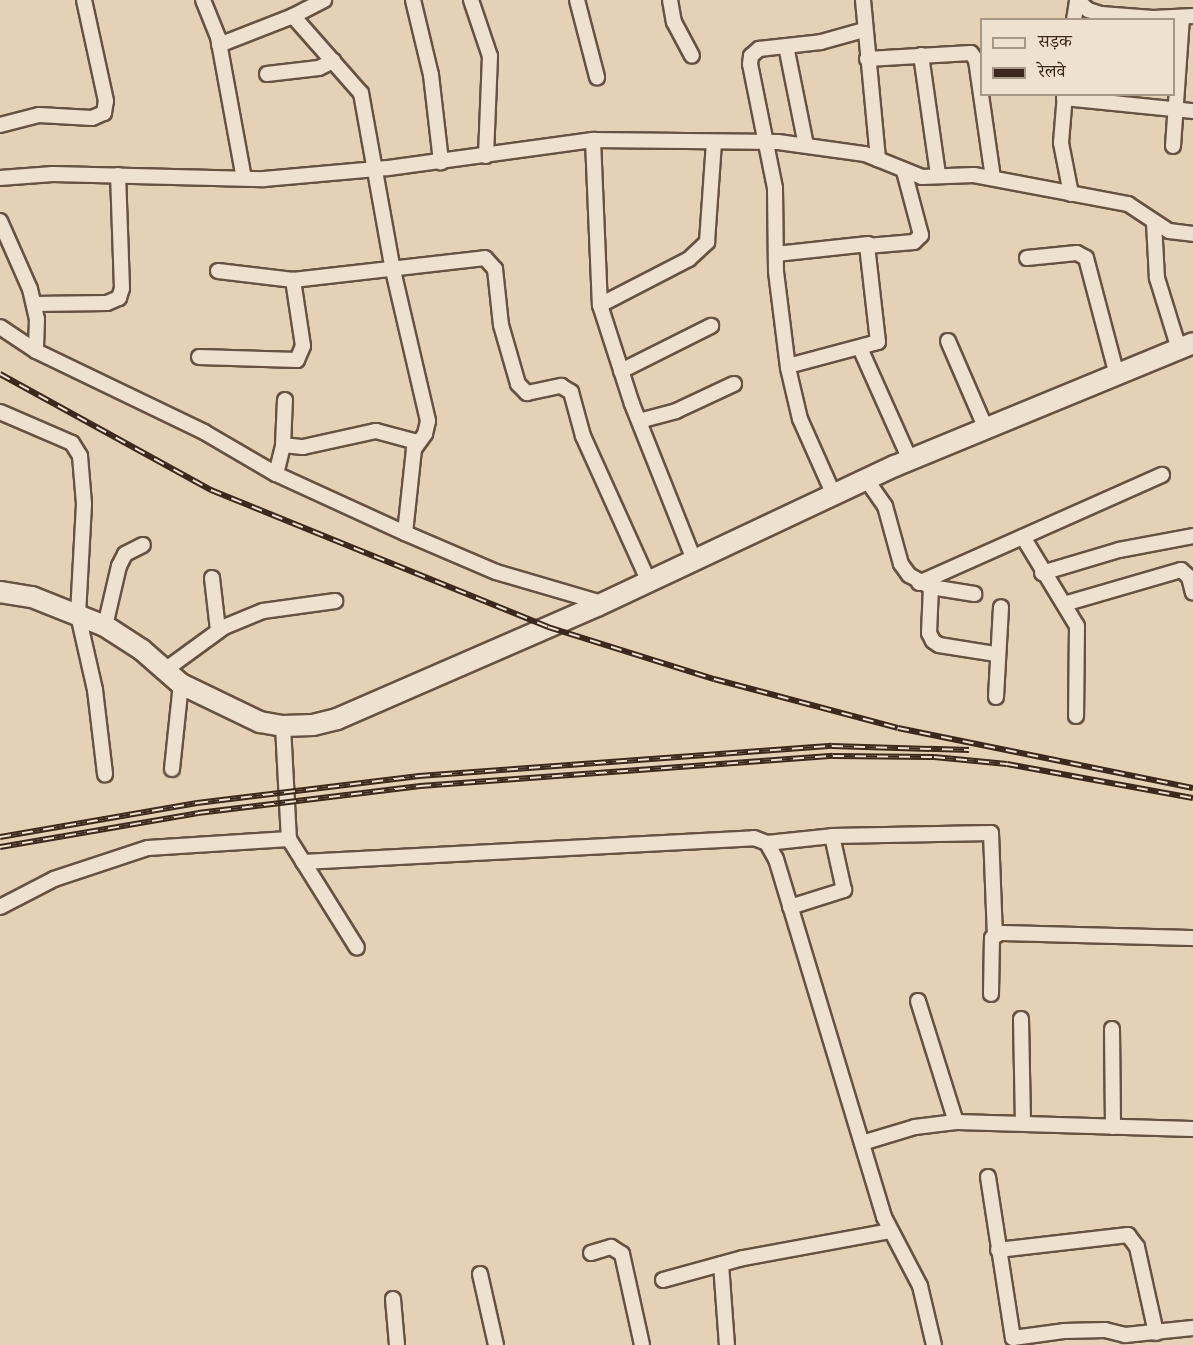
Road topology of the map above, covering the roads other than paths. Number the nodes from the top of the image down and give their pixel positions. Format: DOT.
graph roads {
  1 [pos="84,0"];
  2 [pos="203,0"];
  3 [pos="324,0"];
  4 [pos="413,0"];
  5 [pos="471,0"];
  6 [pos="577,0"];
  7 [pos="670,0"];
  8 [pos="863,0"];
  9 [pos="1077,0"];
  10 [pos="293,16"];
  11 [pos="1187,16"];
  12 [pos="1074,18"];
  13 [pos="864,30"];
  14 [pos="219,45"];
  15 [pos="786,46"];
  16 [pos="921,55"];
  17 [pos="693,56"];
  18 [pos="1176,58"];
  19 [pos="867,59"];
  20 [pos="333,61"];
  21 [pos="267,74"];
  22 [pos="597,77"];
  23 [pos="980,95"];
  24 [pos="980,96"];
  25 [pos="1064,96"];
  26 [pos="1176,108"];
  27 [pos="1193,111"];
  28 [pos="0,125"];
  29 [pos="593,141"];
  30 [pos="768,142"];
  31 [pos="714,143"];
  32 [pos="806,145"];
  33 [pos="1173,146"];
  34 [pos="486,156"];
  35 [pos="878,159"];
  36 [pos="441,162"];
  37 [pos="378,169"];
  38 [pos="904,171"];
  39 [pos="118,175"];
  40 [pos="938,175"];
  41 [pos="0,178"];
  42 [pos="244,178"];
  43 [pos="993,178"];
  44 [pos="1071,194"];
  45 [pos="0,221"];
  46 [pos="1154,223"];
  47 [pos="1193,234"];
  48 [pos="868,244"];
  49 [pos="776,254"];
  50 [pos="1027,258"];
  51 [pos="392,267"];
  52 [pos="218,272"];
  53 [pos="293,280"];
  54 [pos="34,304"];
  55 [pos="600,305"];
  56 [pos="711,326"];
  57 [pos="0,327"];
  58 [pos="948,341"];
  59 [pos="1186,346"];
  60 [pos="860,348"];
  61 [pos="36,351"];
  62 [pos="199,357"];
  63 [pos="788,366"];
  64 [pos="621,371"];
  65 [pos="1117,375"];
  66 [pos="734,384"];
  67 [pos="285,400"];
  68 [pos="0,412"];
  69 [pos="639,421"];
  70 [pos="986,429"];
  71 [pos="417,441"];
  72 [pos="283,445"];
  73 [pos="910,460"];
  74 [pos="276,474"];
  75 [pos="1162,475"];
  76 [pos="866,479"];
  77 [pos="833,493"];
  78 [pos="405,533"];
  79 [pos="1193,536"];
  80 [pos="1023,537"];
  81 [pos="143,545"];
  82 [pos="694,560"];
  83 [pos="1041,573"];
  84 [pos="212,578"];
  85 [pos="648,580"];
  86 [pos="925,585"];
  87 [pos="0,592"];
  88 [pos="1193,593"];
  89 [pos="974,594"];
  90 [pos="335,601"];
  91 [pos="602,603"];
  92 [pos="1064,604"];
  93 [pos="1001,607"];
  94 [pos="78,615"];
  95 [pos="105,626"];
  96 [pos="218,630"];
  97 [pos="996,654"];
  98 [pos="165,670"];
  99 [pos="182,684"];
  100 [pos="996,698"];
  101 [pos="1076,716"];
  102 [pos="283,726"];
  103 [pos="172,769"];
  104 [pos="105,774"];
  105 [pos="832,836"];
  106 [pos="289,839"];
  107 [pos="767,843"];
  108 [pos="303,862"];
  109 [pos="0,907"];
  110 [pos="790,908"];
  111 [pos="995,935"];
  112 [pos="1193,938"];
  113 [pos="357,948"];
  114 [pos="991,994"];
  115 [pos="918,1001"];
  116 [pos="1021,1019"];
  117 [pos="1112,1029"];
  118 [pos="1023,1121"];
  119 [pos="956,1122"];
  120 [pos="1113,1127"];
  121 [pos="1193,1129"];
  122 [pos="862,1143"];
  123 [pos="988,1177"];
  124 [pos="890,1231"];
  125 [pos="998,1250"];
  126 [pos="591,1253"];
  127 [pos="721,1264"];
  128 [pos="480,1274"];
  129 [pos="663,1280"];
  130 [pos="393,1299"];
  131 [pos="1193,1328"];
  132 [pos="1156,1333"];
  133 [pos="1116,1339"];
  134 [pos="397,1345"];
  135 [pos="496,1345"];
  136 [pos="642,1345"];
  137 [pos="727,1345"];
  138 [pos="934,1345"];
  1 -- 28 [label="street"];
  2 -- 14 [label="street"];
  3 -- 10 [label="street"];
  4 -- 36 [label="street"];
  5 -- 34 [label="street"];
  6 -- 22 [label="street"];
  7 -- 17 [label="street"];
  8 -- 13 [label="street"];
  9 -- 11 [label="street"];
  9 -- 12 [label="street"];
  10 -- 14 [label="street"];
  10 -- 20 [label="street"];
  11 -- 18 [label="street"];
  13 -- 15 [label="street"];
  13 -- 19 [label="street"];
  14 -- 42 [label="street"];
  15 -- 30 [label="street"];
  15 -- 32 [label="street"];
  16 -- 19 [label="street"];
  16 -- 23 [label="street"];
  16 -- 40 [label="street"];
  18 -- 26 [label="street"];
  19 -- 35 [label="street"];
  20 -- 21 [label="street"];
  20 -- 37 [label="street"];
  24 -- 43 [label="street"];
  25 -- 26 [label="street"];
  25 -- 44 [label="street"];
  26 -- 27 [label="street"];
  26 -- 33 [label="street"];
  29 -- 31 [label="street"];
  29 -- 34 [label="street"];
  29 -- 55 [label="street"];
  30 -- 31 [label="street"];
  30 -- 32 [label="street"];
  30 -- 49 [label="street"];
  31 -- 55 [label="street"];
  32 -- 35 [label="street"];
  34 -- 36 [label="street"];
  35 -- 38 [label="street"];
  36 -- 37 [label="street"];
  37 -- 42 [label="street"];
  37 -- 51 [label="street"];
  38 -- 40 [label="street"];
  38 -- 48 [label="street"];
  39 -- 41 [label="street"];
  39 -- 42 [label="street"];
  39 -- 54 [label="street"];
  40 -- 43 [label="street"];
  43 -- 44 [label="street"];
  44 -- 46 [label="street"];
  45 -- 54 [label="street"];
  46 -- 47 [label="street"];
  46 -- 59 [label="street"];
  48 -- 49 [label="street"];
  48 -- 60 [label="street"];
  49 -- 63 [label="street"];
  50 -- 65 [label="street"];
  51 -- 53 [label="street"];
  51 -- 71 [label="street"];
  51 -- 85 [label="street"];
  52 -- 53 [label="street"];
  53 -- 62 [label="street"];
  54 -- 61 [label="street"];
  55 -- 64 [label="street"];
  56 -- 64 [label="street"];
  57 -- 61 [label="street"];
  58 -- 70 [label="street"];
  59 -- 65 [label="street"];
  60 -- 63 [label="street"];
  60 -- 73 [label="street"];
  61 -- 74 [label="street"];
  63 -- 77 [label="street"];
  64 -- 69 [label="street"];
  65 -- 70 [label="street"];
  66 -- 69 [label="street"];
  67 -- 72 [label="street"];
  68 -- 94 [label="street"];
  69 -- 82 [label="street"];
  70 -- 73 [label="street"];
  71 -- 72 [label="street"];
  71 -- 78 [label="street"];
  72 -- 74 [label="street"];
  73 -- 76 [label="street"];
  74 -- 78 [label="street"];
  75 -- 80 [label="street"];
  76 -- 77 [label="street"];
  76 -- 86 [label="street"];
  77 -- 82 [label="street"];
  78 -- 91 [label="street"];
  79 -- 83 [label="street"];
  80 -- 83 [label="street"];
  80 -- 86 [label="street"];
  81 -- 95 [label="street"];
  82 -- 85 [label="street"];
  83 -- 92 [label="street"];
  84 -- 96 [label="street"];
  85 -- 91 [label="street"];
  86 -- 89 [label="street"];
  86 -- 97 [label="street"];
  87 -- 94 [label="street"];
  88 -- 92 [label="street"];
  90 -- 96 [label="street"];
  91 -- 102 [label="street"];
  92 -- 101 [label="street"];
  93 -- 97 [label="street"];
  94 -- 95 [label="street"];
  94 -- 104 [label="street"];
  95 -- 98 [label="street"];
  96 -- 98 [label="street"];
  97 -- 100 [label="street"];
  98 -- 99 [label="street"];
  99 -- 102 [label="street"];
  99 -- 103 [label="street"];
  102 -- 106 [label="street"];
  105 -- 107 [label="street"];
  105 -- 110 [label="street"];
  105 -- 111 [label="street"];
  106 -- 108 [label="street"];
  106 -- 109 [label="street"];
  107 -- 108 [label="street"];
  107 -- 110 [label="street"];
  108 -- 113 [label="street"];
  110 -- 122 [label="street"];
  111 -- 112 [label="street"];
  111 -- 114 [label="street"];
  115 -- 119 [label="street"];
  116 -- 118 [label="street"];
  117 -- 120 [label="street"];
  118 -- 119 [label="street"];
  118 -- 120 [label="street"];
  119 -- 122 [label="street"];
  120 -- 121 [label="street"];
  122 -- 124 [label="street"];
  123 -- 125 [label="street"];
  124 -- 127 [label="street"];
  124 -- 138 [label="street"];
  125 -- 132 [label="street"];
  125 -- 133 [label="street"];
  126 -- 136 [label="street"];
  127 -- 129 [label="street"];
  127 -- 137 [label="street"];
  128 -- 135 [label="street"];
  130 -- 134 [label="street"];
  131 -- 132 [label="street"];
  132 -- 133 [label="street"];
}
